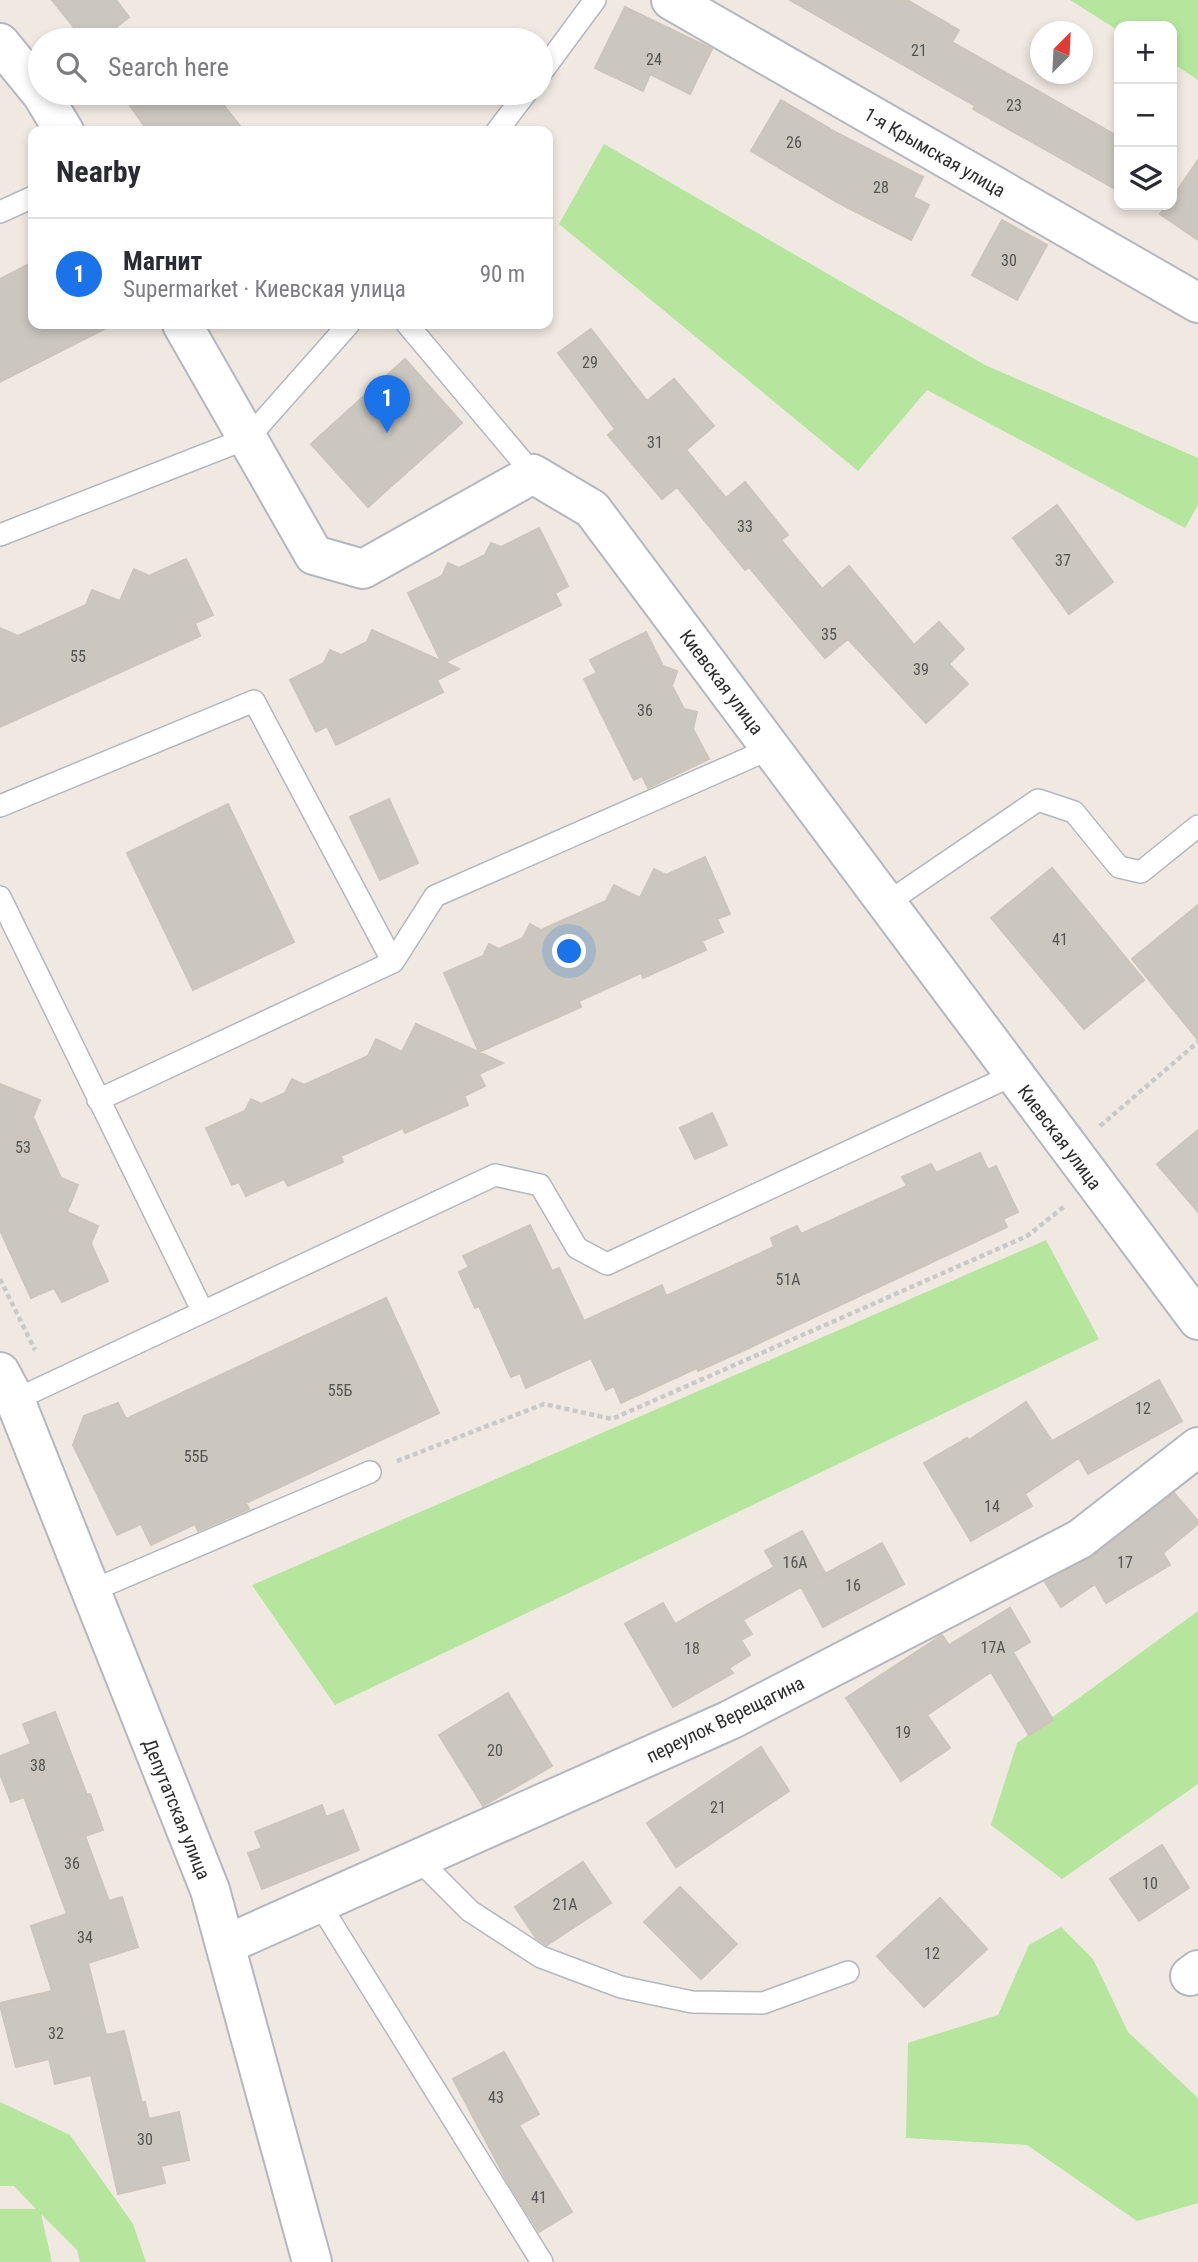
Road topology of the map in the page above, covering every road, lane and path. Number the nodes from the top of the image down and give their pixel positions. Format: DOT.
graph roads {
  1 [pos="595,0"];
  2 [pos="671,0"];
  3 [pos="0,43"];
  4 [pos="553,57"];
  5 [pos="28,77"];
  6 [pos="48,105"];
  7 [pos="517,105"];
  8 [pos="61,126"];
  9 [pos="501,126"];
  10 [pos="28,199"];
  11 [pos="0,212"];
  12 [pos="1198,303"];
  13 [pos="185,329"];
  14 [pos="345,329"];
  15 [pos="411,329"];
  16 [pos="248,438"];
  17 [pos="533,474"];
  18 [pos="0,535"];
  19 [pos="772,748"];
  20 [pos="0,806"];
  21 [pos="1198,826"];
  22 [pos="0,897"];
  23 [pos="887,902"];
  24 [pos="393,962"];
  25 [pos="1198,1042"];
  26 [pos="1013,1075"];
  27 [pos="98,1100"];
  28 [pos="1070,1151"];
  29 [pos="1094,1183"];
  30 [pos="0,1279"];
  31 [pos="203,1312"];
  32 [pos="1198,1320"];
  33 [pos="51,1382"];
  34 [pos="5,1393"];
  35 [pos="1198,1447"];
  36 [pos="370,1472"];
  37 [pos="91,1591"];
  38 [pos="418,1859"];
  39 [pos="319,1903"];
  40 [pos="225,1945"];
  41 [pos="848,1972"];
  42 [pos="312,2262"];
  43 [pos="542,2262"];
  1 -- 4 [label="lane"];
  2 -- 12 [label="street, 1-я Крымская улица"];
  3 -- 5 [label="street"];
  6 -- 8 [label="street"];
  7 -- 9 [label="lane"];
  10 -- 11 [label="lane"];
  13 -- 16 [label="street"];
  14 -- 16 [label="lane"];
  15 -- 17 [label="lane"];
  16 -- 17 [label="street"];
  16 -- 18 [label="lane"];
  17 -- 19 [label="street, Киевская улица"];
  19 -- 23 [label="street, Киевская улица"];
  19 -- 24 [label="lane"];
  20 -- 24 [label="lane"];
  21 -- 23 [label="lane"];
  22 -- 27 [label="lane"];
  23 -- 26 [label="street, Киевская улица"];
  24 -- 27 [label="lane"];
  25 -- 28 [label="path"];
  26 -- 28 [label="street, Киевская улица"];
  26 -- 31 [label="lane"];
  27 -- 31 [label="lane"];
  28 -- 29 [label="street, Киевская улица"];
  29 -- 32 [label="street, Киевская улица"];
  29 -- 36 [label="path"];
  30 -- 33 [label="path"];
  31 -- 33 [label="lane"];
  33 -- 34 [label="lane"];
  34 -- 37 [label="street, Депутатская улица"];
  35 -- 38 [label="street, переулок Верещагина"];
  36 -- 37 [label="lane"];
  37 -- 40 [label="street, Депутатская улица"];
  38 -- 39 [label="street, переулок Верещагина"];
  38 -- 41 [label="lane"];
  39 -- 40 [label="street, переулок Верещагина"];
  39 -- 43 [label="lane"];
  40 -- 42 [label="street, Депутатская улица"];
}
